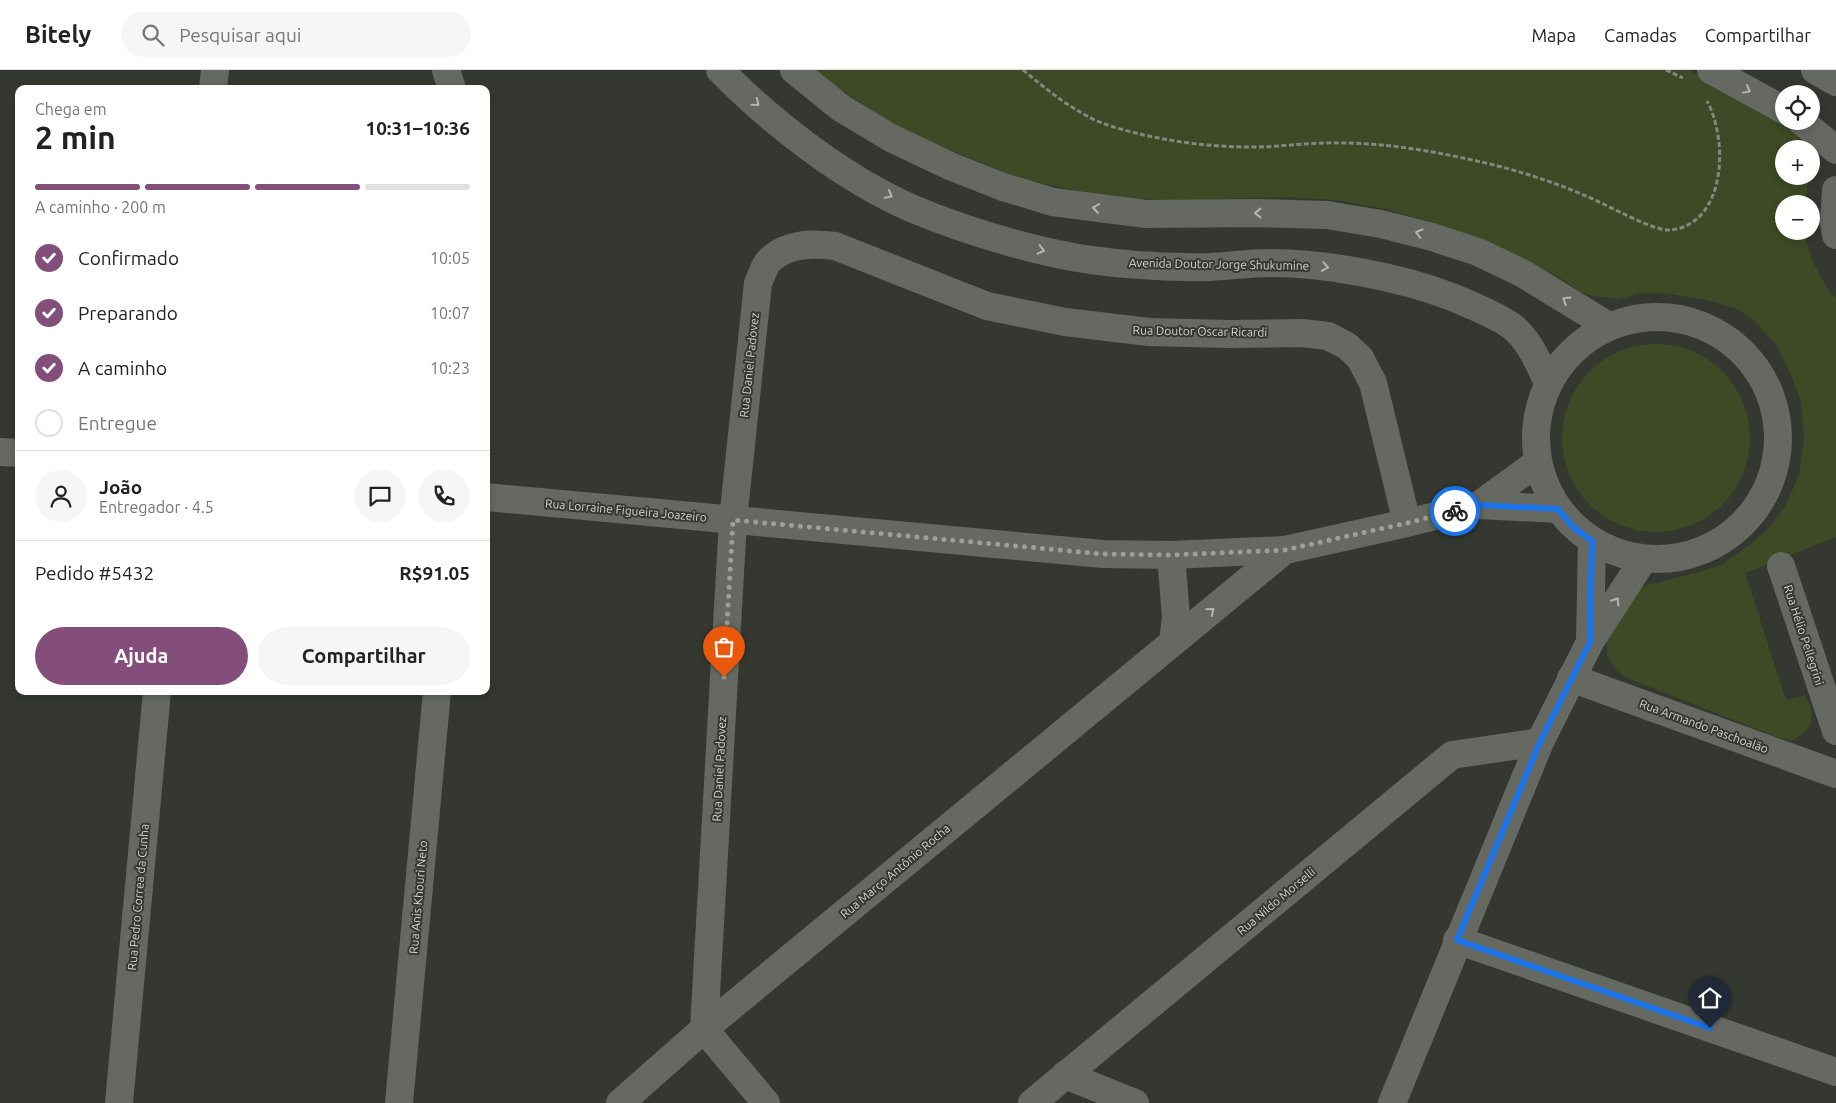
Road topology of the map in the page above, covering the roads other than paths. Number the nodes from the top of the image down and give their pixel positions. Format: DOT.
graph roads {
  1 [pos="215,70"];
  2 [pos="446,70"];
  3 [pos="720,70"];
  4 [pos="794,70"];
  5 [pos="1815,70"];
  6 [pos="1700,75"];
  7 [pos="1836,82"];
  8 [pos="213,85"];
  9 [pos="451,85"];
  10 [pos="1775,106"];
  11 [pos="1811,130"];
  12 [pos="1836,150"];
  13 [pos="1836,190"];
  14 [pos="1836,235"];
  15 [pos="784,250"];
  16 [pos="1608,325"];
  17 [pos="1548,383"];
  18 [pos="0,452"];
  19 [pos="15,453"];
  20 [pos="1538,462"];
  21 [pos="490,497"];
  22 [pos="1479,505"];
  23 [pos="1558,509"];
  24 [pos="733,520"];
  25 [pos="1407,523"];
  26 [pos="1592,541"];
  27 [pos="1285,550"];
  28 [pos="1171,555"];
  29 [pos="1643,560"];
  30 [pos="1781,566"];
  31 [pos="1173,642"];
  32 [pos="1590,642"];
  33 [pos="1571,678"];
  34 [pos="157,695"];
  35 [pos="437,695"];
  36 [pos="1836,732"];
  37 [pos="1540,742"];
  38 [pos="1836,774"];
  39 [pos="1457,940"];
  40 [pos="704,1029"];
  41 [pos="1836,1072"];
  42 [pos="1065,1075"];
  43 [pos="119,1103"];
  44 [pos="399,1103"];
  45 [pos="620,1103"];
  46 [pos="766,1103"];
  47 [pos="1032,1103"];
  48 [pos="1135,1103"];
  49 [pos="1392,1103"];
  1 -- 8 [label="street"];
  2 -- 9 [label="street"];
  3 -- 17 [label="street, Avenida Doutor Jorge Shukumine, one-way"];
  16 -- 4 [label="street, one-way"];
  5 -- 7 [label="street"];
  6 -- 10 [label="street, one-way"];
  11 -- 12 [label="street"];
  13 -- 14 [label="street"];
  15 -- 24 [label="street, Rua Daniel Padovez"];
  15 -- 25 [label="street, Rua Doutor Oscar Ricardi"];
  16 -- 17 [label="street"];
  16 -- 29 [label="street"];
  17 -- 20 [label="street"];
  18 -- 19 [label="street"];
  20 -- 22 [label="street, Rua Lorraine Figueira Joazeiro"];
  20 -- 23 [label="street"];
  21 -- 24 [label="street, Rua Lorraine Figueira Joazeiro"];
  22 -- 23 [label="street, Rua Lorraine Figueira Joazeiro"];
  22 -- 25 [label="street, Rua Lorraine Figueira Joazeiro"];
  23 -- 26 [label="street"];
  24 -- 28 [label="street, Rua Lorraine Figueira Joazeiro"];
  24 -- 40 [label="street, Rua Daniel Padovez"];
  25 -- 27 [label="street, Rua Lorraine Figueira Joazeiro"];
  26 -- 29 [label="street"];
  26 -- 32 [label="street"];
  27 -- 28 [label="street, Rua Lorraine Figueira Joazeiro"];
  31 -- 27 [label="street, Rua Março Antônio Rocha, one-way"];
  28 -- 31 [label="street"];
  32 -- 29 [label="street, one-way"];
  30 -- 36 [label="street, Rua Hélio Pellegrini"];
  31 -- 40 [label="street, Rua Março Antônio Rocha"];
  32 -- 33 [label="street"];
  33 -- 37 [label="street"];
  33 -- 38 [label="street, Rua Armando Paschoalão"];
  34 -- 43 [label="street, Rua Pedro Correa da Cunha"];
  35 -- 44 [label="street, Rua Anis Khouri Neto"];
  37 -- 39 [label="street"];
  37 -- 42 [label="street, Rua Nildo Morselli"];
  39 -- 41 [label="street"];
  39 -- 49 [label="street"];
  40 -- 45 [label="street, Rua Março Antônio Rocha"];
  40 -- 46 [label="street"];
  42 -- 47 [label="street, Rua Nildo Morselli"];
  42 -- 48 [label="street"];
}
